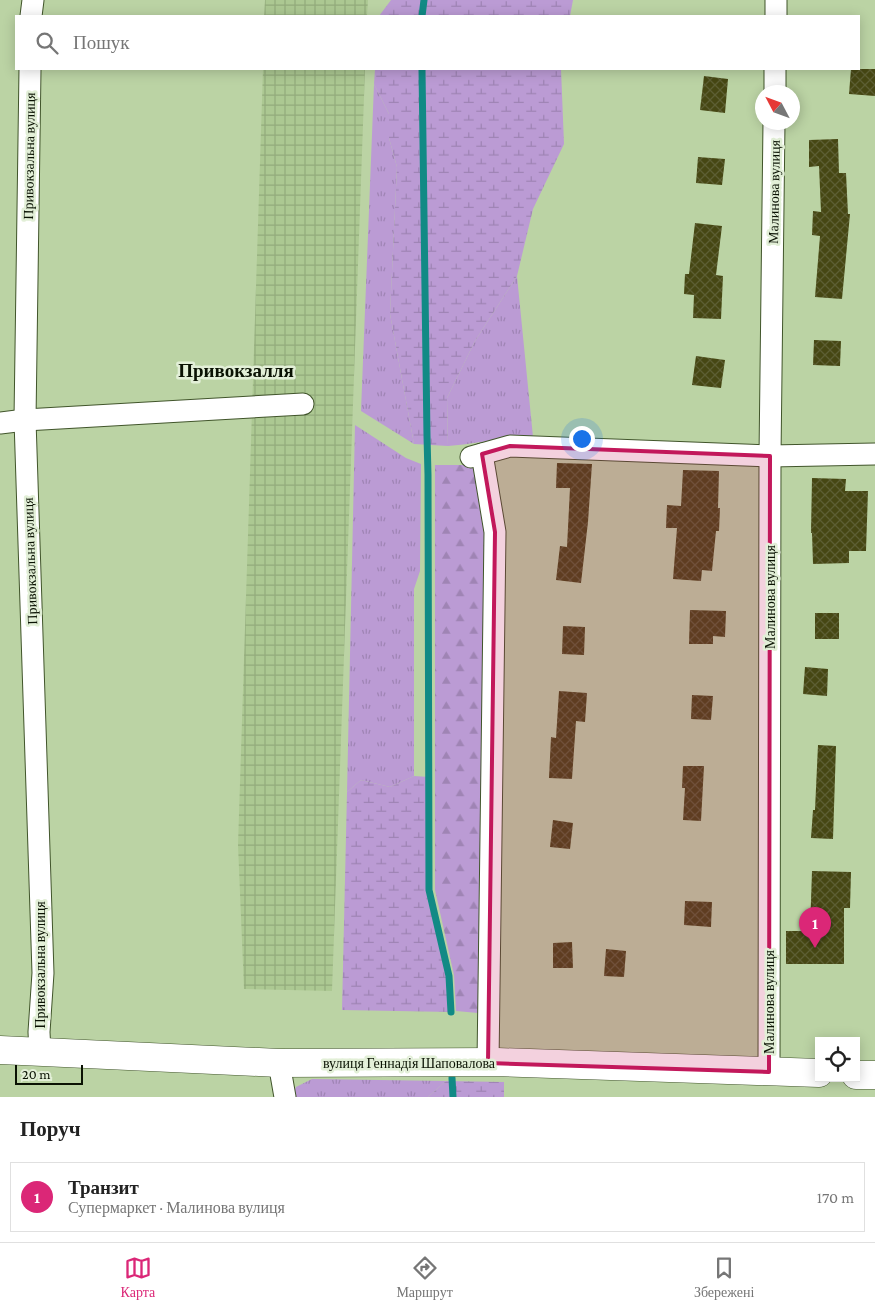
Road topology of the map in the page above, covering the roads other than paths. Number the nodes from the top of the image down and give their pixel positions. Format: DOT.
graph roads {
  1 [pos="33,0"];
  2 [pos="776,0"];
  3 [pos="31,15"];
  4 [pos="776,15"];
  5 [pos="30,70"];
  6 [pos="775,70"];
  7 [pos="775,85"];
  8 [pos="774,130"];
  9 [pos="303,404"];
  10 [pos="25,420"];
  11 [pos="0,423"];
  12 [pos="875,454"];
  13 [pos="770,456"];
  14 [pos="0,1050"];
  15 [pos="40,1052"];
  16 [pos="492,1062"];
  17 [pos="279,1063"];
  18 [pos="769,1072"];
  19 [pos="815,1073"];
  20 [pos="860,1074"];
  21 [pos="875,1075"];
  22 [pos="285,1097"];
  1 -- 3 [label="street"];
  2 -- 4 [label="street"];
  5 -- 10 [label="street, Привокзальна вулиця"];
  6 -- 7 [label="street"];
  8 -- 13 [label="street, Малинова вулиця"];
  9 -- 10 [label="street"];
  10 -- 11 [label="street"];
  10 -- 15 [label="street, Привокзальна вулиця"];
  12 -- 13 [label="street"];
  13 -- 16 [label="street"];
  13 -- 18 [label="street, Малинова вулиця"];
  14 -- 15 [label="street, вулиця Геннадія Шаповалова"];
  15 -- 17 [label="street, вулиця Геннадія Шаповалова"];
  16 -- 17 [label="street, вулиця Геннадія Шаповалова"];
  16 -- 18 [label="street, вулиця Геннадія Шаповалова"];
  17 -- 22 [label="street"];
  18 -- 19 [label="street, вулиця Геннадія Шаповалова"];
  20 -- 21 [label="street"];
}
